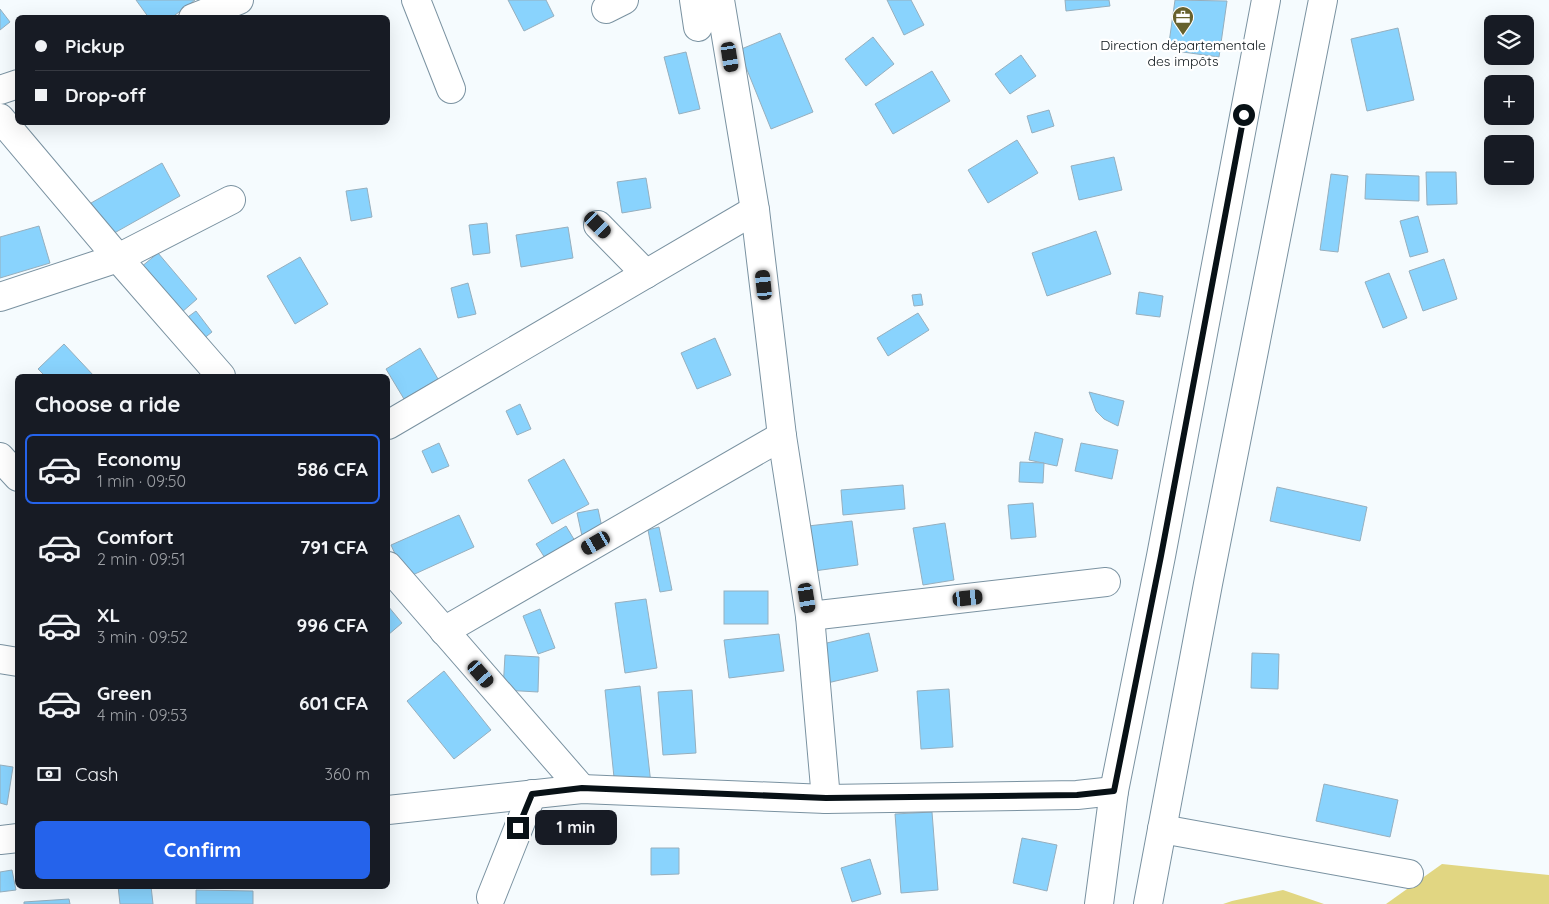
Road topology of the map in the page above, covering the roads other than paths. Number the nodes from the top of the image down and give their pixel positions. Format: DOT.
graph roads {
  1 [pos="239,0"];
  2 [pos="416,0"];
  3 [pos="694,0"];
  4 [pos="720,0"];
  5 [pos="1266,0"];
  6 [pos="1323,0"];
  7 [pos="201,15"];
  8 [pos="698,27"];
  9 [pos="15,85"];
  10 [pos="451,89"];
  11 [pos="0,90"];
  12 [pos="0,118"];
  13 [pos="231,200"];
  14 [pos="755,210"];
  15 [pos="598,225"];
  16 [pos="118,258"];
  17 [pos="646,274"];
  18 [pos="0,297"];
  19 [pos="219,374"];
  20 [pos="390,424"];
  21 [pos="782,436"];
  22 [pos="0,456"];
  23 [pos="15,474"];
  24 [pos="390,568"];
  25 [pos="1106,582"];
  26 [pos="810,616"];
  27 [pos="444,631"];
  28 [pos="0,659"];
  29 [pos="15,662"];
  30 [pos="582,788"];
  31 [pos="1114,791"];
  32 [pos="532,794"];
  33 [pos="826,798"];
  34 [pos="390,810"];
  35 [pos="1162,828"];
  36 [pos="15,838"];
  37 [pos="0,840"];
  38 [pos="1409,874"];
  39 [pos="491,897"];
  40 [pos="1099,904"];
  41 [pos="1148,904"];
  1 -- 7 [label="main road"];
  2 -- 10 [label="main road"];
  3 -- 8 [label="main road"];
  4 -- 14 [label="main road"];
  5 -- 31 [label="main road"];
  6 -- 35 [label="main road"];
  9 -- 11 [label="main road"];
  12 -- 16 [label="main road"];
  13 -- 16 [label="main road"];
  14 -- 17 [label="main road"];
  14 -- 21 [label="main road"];
  15 -- 17 [label="main road"];
  16 -- 18 [label="main road"];
  16 -- 19 [label="main road"];
  17 -- 20 [label="main road"];
  21 -- 26 [label="main road"];
  21 -- 27 [label="main road"];
  22 -- 23 [label="main road"];
  24 -- 27 [label="main road"];
  25 -- 26 [label="main road"];
  26 -- 33 [label="main road"];
  27 -- 30 [label="main road"];
  28 -- 29 [label="main road"];
  30 -- 32 [label="main road"];
  30 -- 33 [label="main road"];
  31 -- 33 [label="main road"];
  31 -- 40 [label="main road"];
  32 -- 34 [label="main road"];
  32 -- 39 [label="main road"];
  35 -- 38 [label="main road"];
  35 -- 41 [label="main road"];
  36 -- 37 [label="main road"];
}
